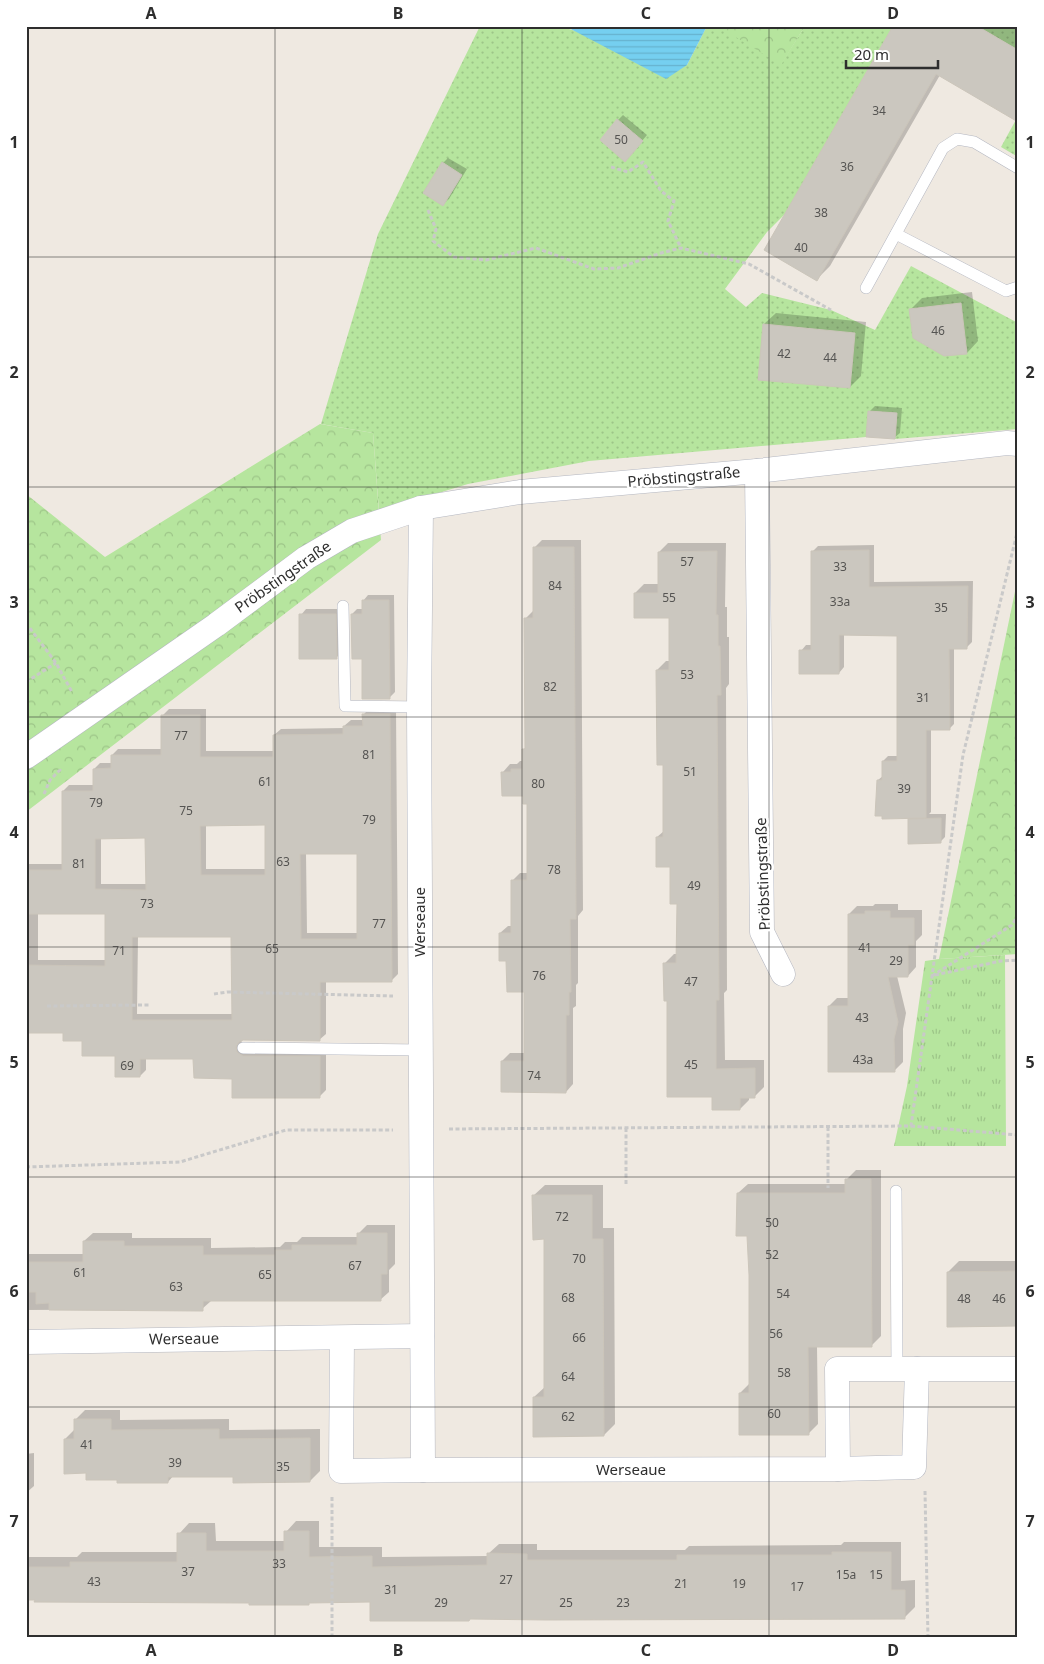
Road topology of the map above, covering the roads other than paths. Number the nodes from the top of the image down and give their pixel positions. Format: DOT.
graph roads {
  1 [pos="1018,168"];
  2 [pos="896,234"];
  3 [pos="1018,287"];
  4 [pos="866,288"];
  5 [pos="1018,444"];
  6 [pos="757,471"];
  7 [pos="421,508"];
  8 [pos="343,606"];
  9 [pos="419,707"];
  10 [pos="26,757"];
  11 [pos="784,974"];
  12 [pos="243,1048"];
  13 [pos="421,1050"];
  14 [pos="896,1191"];
  15 [pos="422,1336"];
  16 [pos="342,1338"];
  17 [pos="26,1342"];
  18 [pos="907,1369"];
  19 [pos="1018,1369"];
  20 [pos="838,1469"];
  21 [pos="423,1470"];
  1 -- 2 [label="lane"];
  2 -- 3 [label="lane"];
  2 -- 4 [label="lane"];
  5 -- 6 [label="street, Pröbstingstraße"];
  6 -- 7 [label="street, Pröbstingstraße"];
  6 -- 11 [label="street, Pröbstingstraße"];
  7 -- 9 [label="street, Werseaue"];
  7 -- 10 [label="street, Pröbstingstraße"];
  8 -- 9 [label="lane"];
  9 -- 13 [label="street, Werseaue"];
  12 -- 13 [label="lane"];
  13 -- 15 [label="street, Werseaue"];
  14 -- 18 [label="lane"];
  15 -- 16 [label="street, Werseaue"];
  15 -- 21 [label="street, Werseaue"];
  16 -- 17 [label="street, Werseaue"];
  16 -- 21 [label="street, Werseaue"];
  18 -- 19 [label="street"];
  18 -- 20 [label="street"];
  18 -- 20 [label="street, Werseaue"];
  20 -- 21 [label="street, Werseaue"];
}
